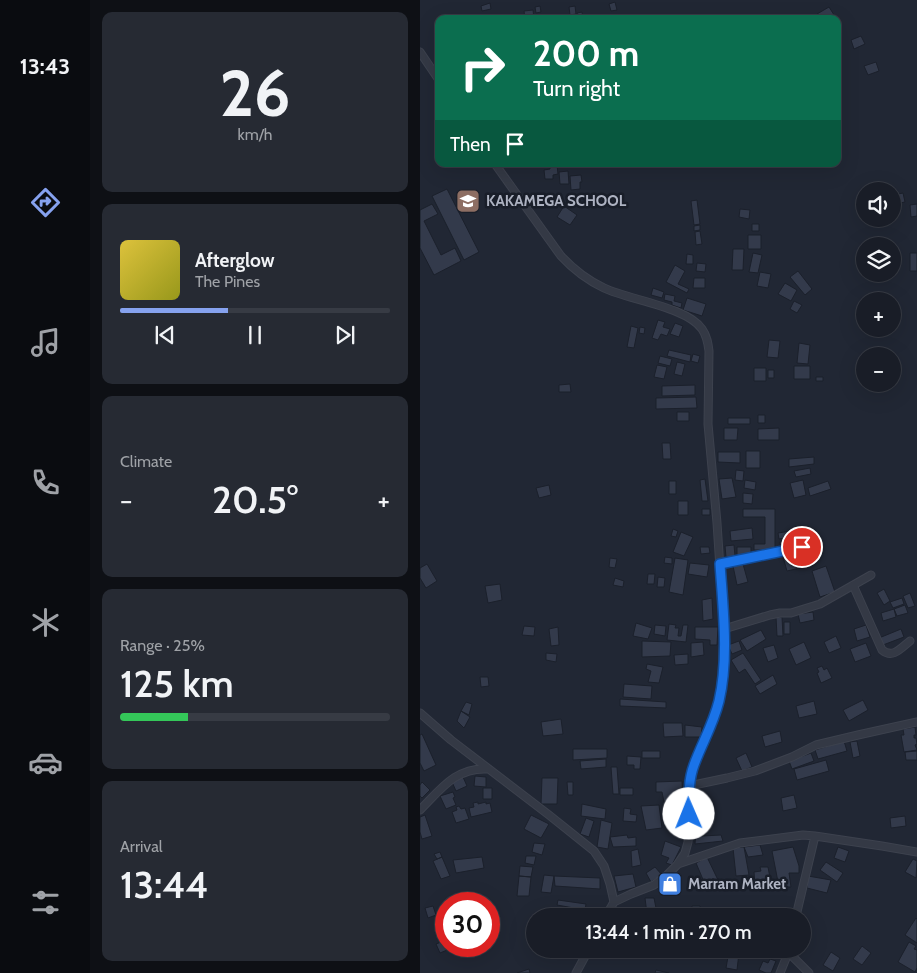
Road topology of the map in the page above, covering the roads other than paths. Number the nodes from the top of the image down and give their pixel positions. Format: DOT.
graph roads {
  1 [pos="420,52"];
  2 [pos="435,74"];
  3 [pos="497,167"];
  4 [pos="802,547"];
  5 [pos="720,564"];
  6 [pos="871,575"];
  7 [pos="853,584"];
  8 [pos="724,629"];
  9 [pos="910,641"];
  10 [pos="420,712"];
  11 [pos="917,722"];
  12 [pos="489,770"];
  13 [pos="689,786"];
  14 [pos="420,810"];
  15 [pos="815,836"];
  16 [pos="917,852"];
  17 [pos="677,865"];
  18 [pos="614,902"];
  19 [pos="611,908"];
  20 [pos="798,908"];
  21 [pos="585,958"];
  22 [pos="786,958"];
  23 [pos="795,958"];
  24 [pos="576,973"];
  25 [pos="780,973"];
  26 [pos="809,973"];
  1 -- 2 [label="street"];
  3 -- 5 [label="street"];
  4 -- 5 [label="street"];
  5 -- 8 [label="street"];
  6 -- 7 [label="street"];
  7 -- 8 [label="street"];
  7 -- 9 [label="street"];
  8 -- 13 [label="street"];
  10 -- 12 [label="street"];
  11 -- 13 [label="street"];
  12 -- 14 [label="street"];
  12 -- 18 [label="street"];
  13 -- 17 [label="street"];
  15 -- 16 [label="street"];
  15 -- 17 [label="street"];
  15 -- 20 [label="street"];
  17 -- 18 [label="street"];
  18 -- 19 [label="street"];
  21 -- 24 [label="street"];
  22 -- 25 [label="street"];
  23 -- 26 [label="street"];
}
